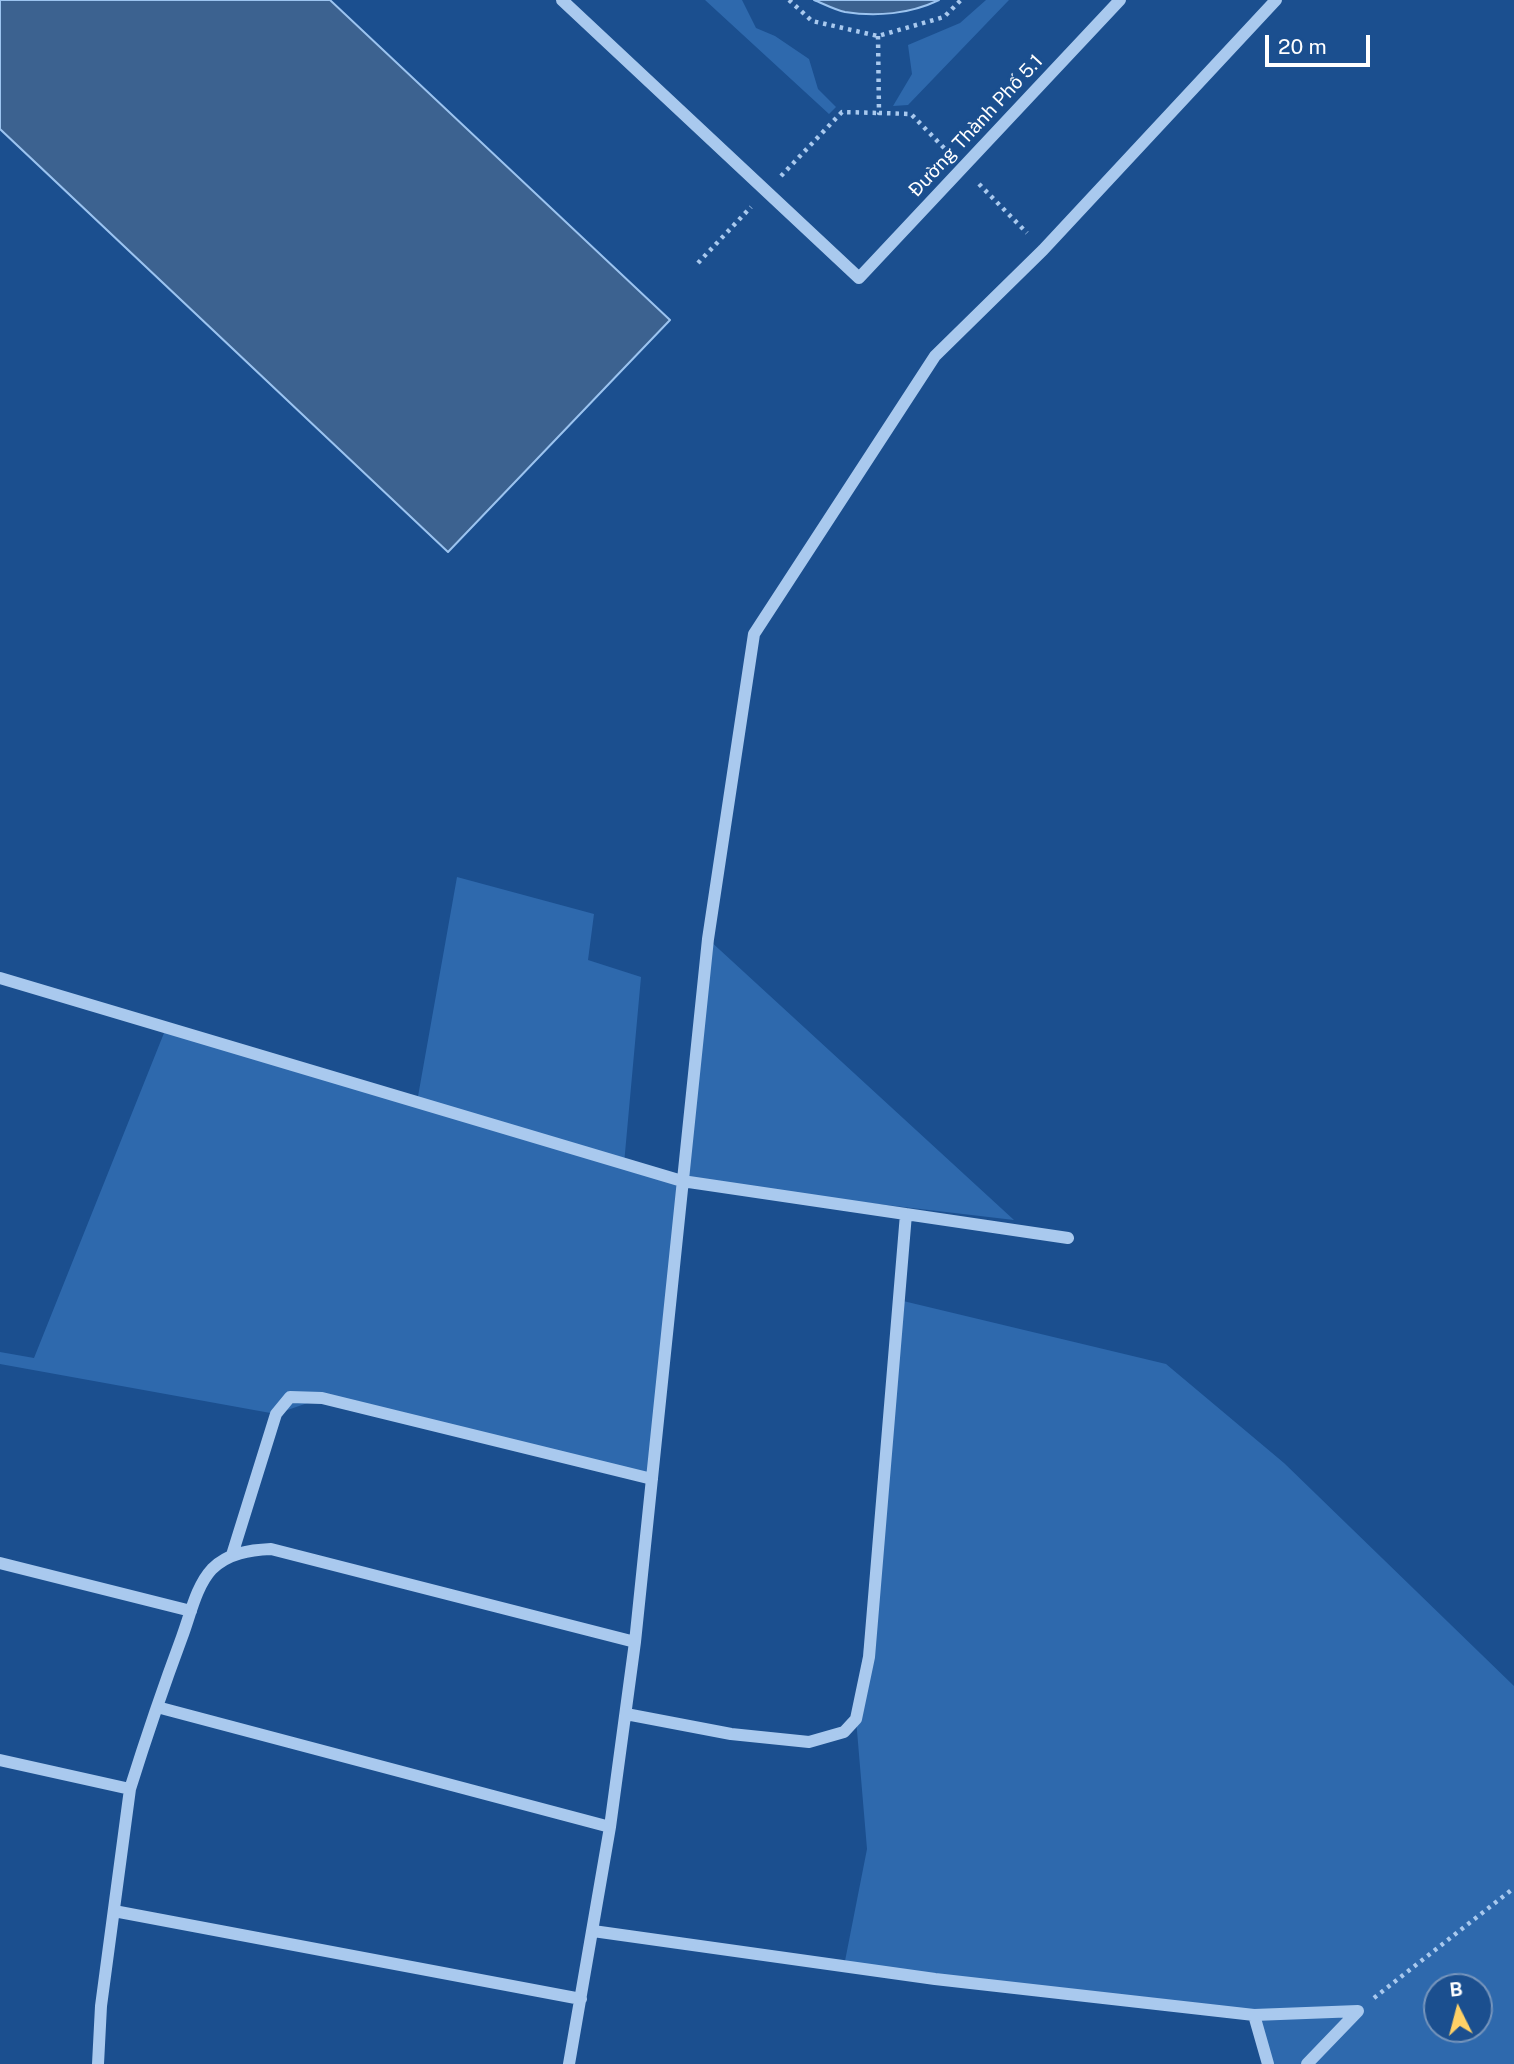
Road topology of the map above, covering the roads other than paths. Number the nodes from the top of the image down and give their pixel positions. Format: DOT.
graph roads {
  1 [pos="562,0"];
  2 [pos="1120,0"];
  3 [pos="1276,0"];
  4 [pos="0,978"];
  5 [pos="682,1181"];
  6 [pos="906,1214"];
  7 [pos="1068,1238"];
  8 [pos="652,1479"];
  9 [pos="232,1555"];
  10 [pos="0,1563"];
  11 [pos="191,1611"];
  12 [pos="635,1642"];
  13 [pos="156,1707"];
  14 [pos="625,1713"];
  15 [pos="0,1760"];
  16 [pos="130,1789"];
  17 [pos="610,1827"];
  18 [pos="114,1911"];
  19 [pos="593,1931"];
  20 [pos="581,1999"];
  21 [pos="1254,2015"];
  22 [pos="98,2064"];
  23 [pos="569,2064"];
  24 [pos="1268,2064"];
  25 [pos="1307,2064"];
  1 -- 2 [label="street, Đường Thành Phố 5.1"];
  3 -- 5 [label="street"];
  4 -- 5 [label="street"];
  5 -- 6 [label="street"];
  5 -- 8 [label="street"];
  6 -- 7 [label="street"];
  6 -- 14 [label="street"];
  8 -- 9 [label="street"];
  8 -- 12 [label="street"];
  9 -- 11 [label="street"];
  9 -- 12 [label="street"];
  10 -- 11 [label="street"];
  11 -- 13 [label="street"];
  12 -- 14 [label="street"];
  13 -- 16 [label="street"];
  13 -- 17 [label="street"];
  14 -- 17 [label="street"];
  15 -- 16 [label="street"];
  16 -- 18 [label="street"];
  17 -- 19 [label="street"];
  18 -- 20 [label="street"];
  18 -- 22 [label="street"];
  19 -- 20 [label="street"];
  19 -- 21 [label="street"];
  20 -- 23 [label="street"];
  21 -- 24 [label="street"];
  21 -- 25 [label="street"];
}
